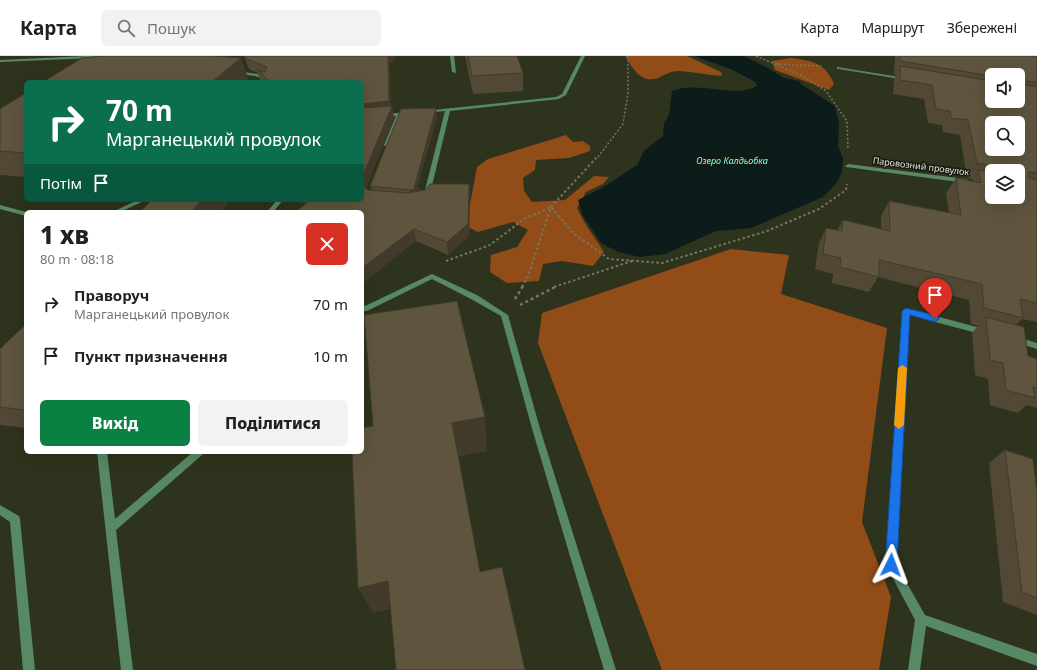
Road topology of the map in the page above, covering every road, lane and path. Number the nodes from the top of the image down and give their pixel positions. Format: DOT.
graph roads {
  1 [pos="6,56"];
  2 [pos="117,56"];
  3 [pos="452,56"];
  4 [pos="583,56"];
  5 [pos="628,56"];
  6 [pos="756,56"];
  7 [pos="0,61"];
  8 [pos="774,64"];
  9 [pos="235,67"];
  10 [pos="839,68"];
  11 [pos="229,72"];
  12 [pos="237,72"];
  13 [pos="454,72"];
  14 [pos="266,80"];
  15 [pos="916,80"];
  16 [pos="448,110"];
  17 [pos="420,112"];
  18 [pos="413,113"];
  19 [pos="399,114"];
  20 [pos="364,117"];
  21 [pos="385,150"];
  22 [pos="848,166"];
  23 [pos="972,182"];
  24 [pos="424,200"];
  25 [pos="138,202"];
  26 [pos="278,202"];
  27 [pos="551,206"];
  28 [pos="0,207"];
  29 [pos="120,210"];
  30 [pos="272,210"];
  31 [pos="24,213"];
  32 [pos="634,261"];
  33 [pos="432,276"];
  34 [pos="364,309"];
  35 [pos="504,315"];
  36 [pos="991,333"];
  37 [pos="1006,338"];
  38 [pos="1037,346"];
  39 [pos="102,454"];
  40 [pos="197,454"];
  41 [pos="0,510"];
  42 [pos="111,528"];
  43 [pos="922,619"];
  44 [pos="1037,660"];
  45 [pos="29,670"];
  46 [pos="127,670"];
  47 [pos="610,670"];
  48 [pos="914,670"];
  1 -- 7 [label="street"];
  2 -- 7 [label="street"];
  3 -- 13 [label="street"];
  4 -- 16 [label="street"];
  5 -- 27 [label="path"];
  6 -- 8 [label="path"];
  8 -- 10 [label="path"];
  8 -- 22 [label="path"];
  9 -- 12 [label="street"];
  10 -- 15 [label="street"];
  11 -- 12 [label="street"];
  12 -- 14 [label="street"];
  16 -- 17 [label="street"];
  16 -- 24 [label="street"];
  18 -- 19 [label="street"];
  19 -- 20 [label="street"];
  19 -- 21 [label="street"];
  22 -- 23 [label="street, Паровозний провулок"];
  22 -- 32 [label="path"];
  25 -- 29 [label="street"];
  26 -- 30 [label="street"];
  27 -- 32 [label="path"];
  27 -- 33 [label="path"];
  27 -- 35 [label="path"];
  28 -- 31 [label="street"];
  32 -- 35 [label="path"];
  33 -- 34 [label="street"];
  33 -- 35 [label="street"];
  35 -- 47 [label="street"];
  36 -- 43 [label="street"];
  37 -- 38 [label="street"];
  39 -- 42 [label="street"];
  40 -- 42 [label="street"];
  41 -- 45 [label="street"];
  42 -- 46 [label="street"];
  43 -- 44 [label="street"];
  43 -- 48 [label="street"];
}
